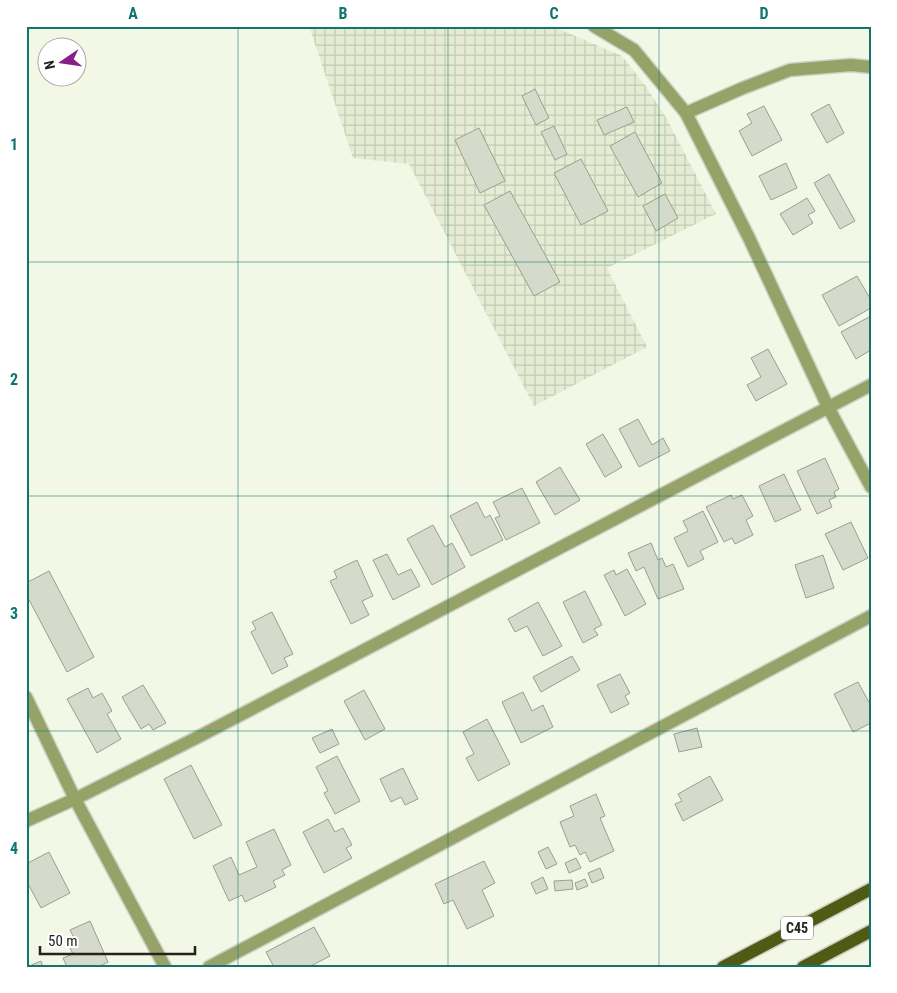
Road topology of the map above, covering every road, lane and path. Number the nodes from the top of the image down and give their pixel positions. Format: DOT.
graph roads {
  1 [pos="594,26"];
  2 [pos="871,67"];
  3 [pos="686,113"];
  4 [pos="871,385"];
  5 [pos="828,407"];
  6 [pos="871,487"];
  7 [pos="871,616"];
  8 [pos="26,697"];
  9 [pos="75,799"];
  10 [pos="26,821"];
  11 [pos="871,889"];
  12 [pos="871,931"];
  13 [pos="165,967"];
  14 [pos="209,967"];
  15 [pos="723,967"];
  16 [pos="803,967"];
  1 -- 3 [label="street"];
  2 -- 3 [label="street"];
  3 -- 5 [label="street"];
  4 -- 5 [label="street"];
  5 -- 6 [label="street"];
  5 -- 9 [label="street"];
  7 -- 14 [label="street"];
  8 -- 9 [label="street"];
  9 -- 10 [label="street"];
  9 -- 13 [label="street"];
  11 -- 15 [label="main road, C45"];
  12 -- 16 [label="main road, C45"];
}
